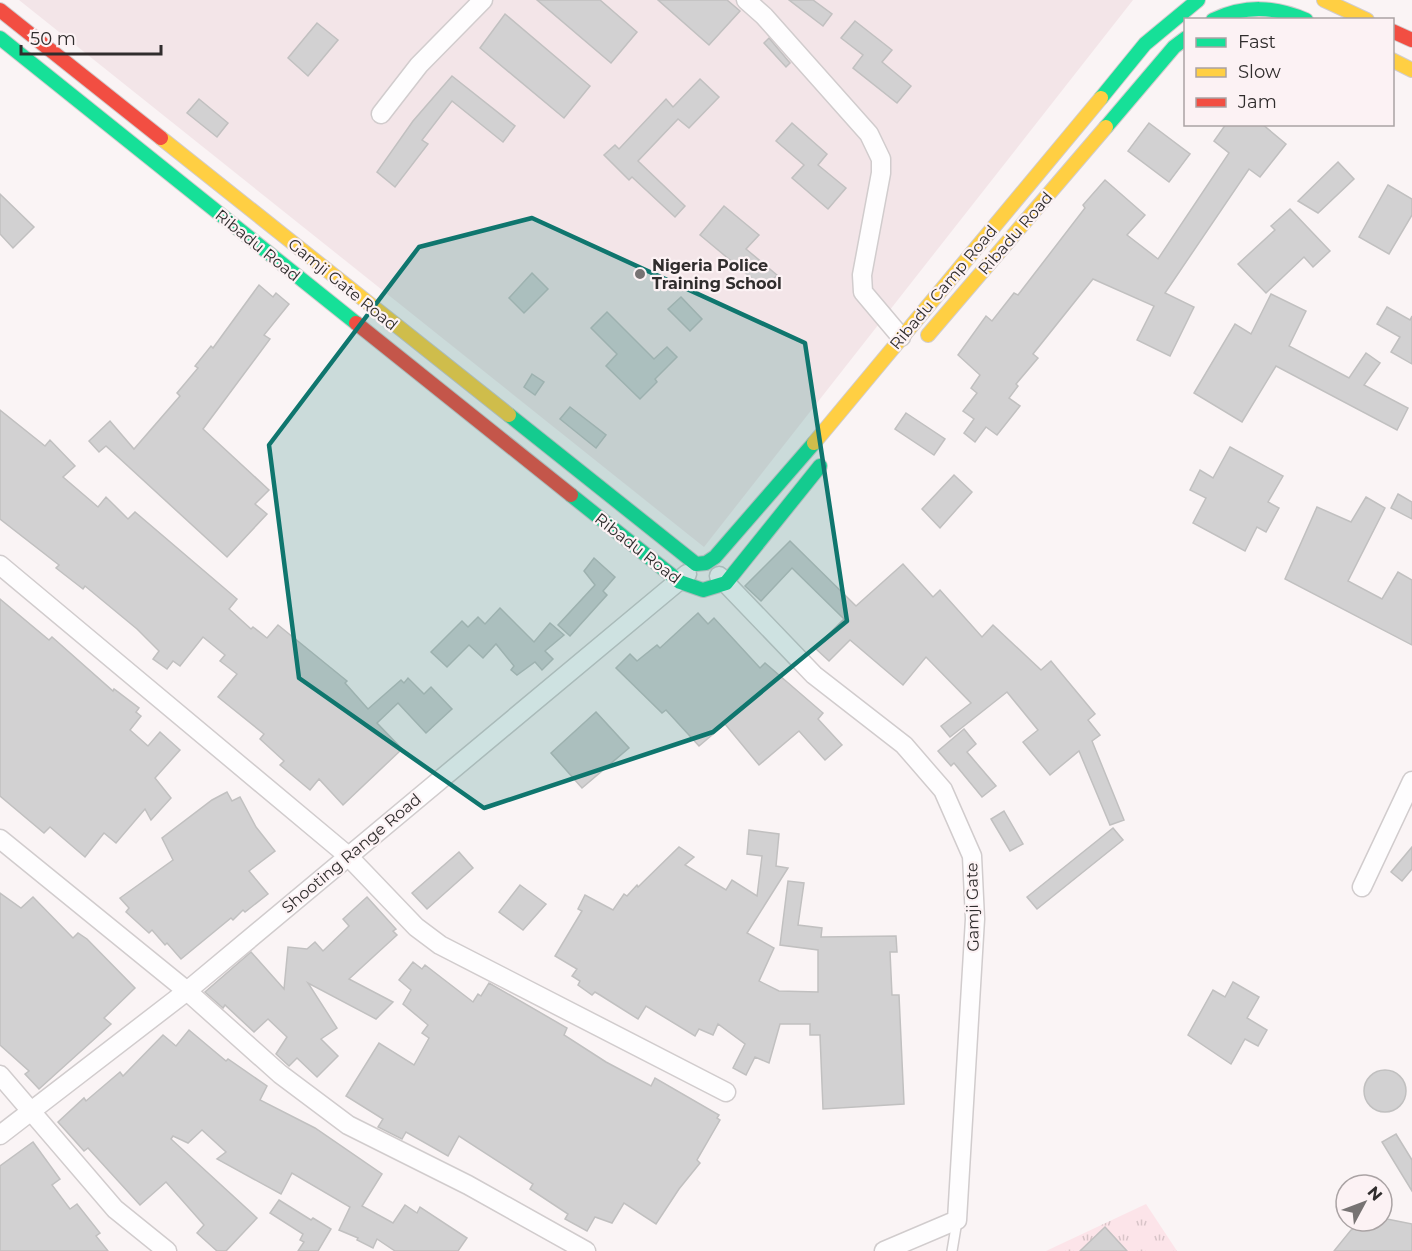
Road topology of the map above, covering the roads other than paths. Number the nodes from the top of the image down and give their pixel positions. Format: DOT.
graph roads {
  1 [pos="483,0"];
  2 [pos="746,0"];
  3 [pos="1198,0"];
  4 [pos="1324,0"];
  5 [pos="0,10"];
  6 [pos="1216,18"];
  7 [pos="1302,18"];
  8 [pos="1363,18"];
  9 [pos="1394,32"];
  10 [pos="0,38"];
  11 [pos="1184,39"];
  12 [pos="1412,40"];
  13 [pos="1394,61"];
  14 [pos="1412,70"];
  15 [pos="381,114"];
  16 [pos="901,337"];
  17 [pos="918,347"];
  18 [pos="826,458"];
  19 [pos="696,562"];
  20 [pos="0,565"];
  21 [pos="680,582"];
  22 [pos="726,583"];
  23 [pos="1412,781"];
  24 [pos="0,839"];
  25 [pos="347,855"];
  26 [pos="1362,887"];
  27 [pos="187,991"];
  28 [pos="0,1075"];
  29 [pos="726,1092"];
  30 [pos="32,1110"];
  31 [pos="0,1134"];
  32 [pos="957,1220"];
  33 [pos="167,1251"];
  34 [pos="586,1251"];
  35 [pos="884,1251"];
  36 [pos="952,1251"];
  1 -- 15 [label="street"];
  2 -- 16 [label="street"];
  3 -- 16 [label="main road, Ribadu Camp Road"];
  4 -- 8 [label="main road"];
  5 -- 19 [label="main road, Gamji Gate Road"];
  6 -- 7 [label="main road"];
  9 -- 12 [label="main road"];
  10 -- 21 [label="main road, Ribadu Road"];
  11 -- 17 [label="main road, Ribadu Road"];
  13 -- 14 [label="main road"];
  16 -- 19 [label="main road, Ribadu Camp Road"];
  18 -- 22 [label="main road"];
  19 -- 21 [label="street, Shooting Range Road"];
  19 -- 22 [label="street, Gamji Gate"];
  20 -- 25 [label="street"];
  21 -- 22 [label="main road, Ribadu Road"];
  21 -- 25 [label="street, Shooting Range Road"];
  22 -- 32 [label="street, Gamji Gate"];
  23 -- 26 [label="street"];
  24 -- 27 [label="street"];
  25 -- 27 [label="street, Shooting Range Road"];
  25 -- 29 [label="street"];
  27 -- 30 [label="street, Shooting Range Road"];
  27 -- 34 [label="street"];
  28 -- 30 [label="street"];
  30 -- 31 [label="street, Shooting Range Road"];
  30 -- 33 [label="street"];
  32 -- 35 [label="street"];
  32 -- 36 [label="lane, Gamji Gate"];
}
